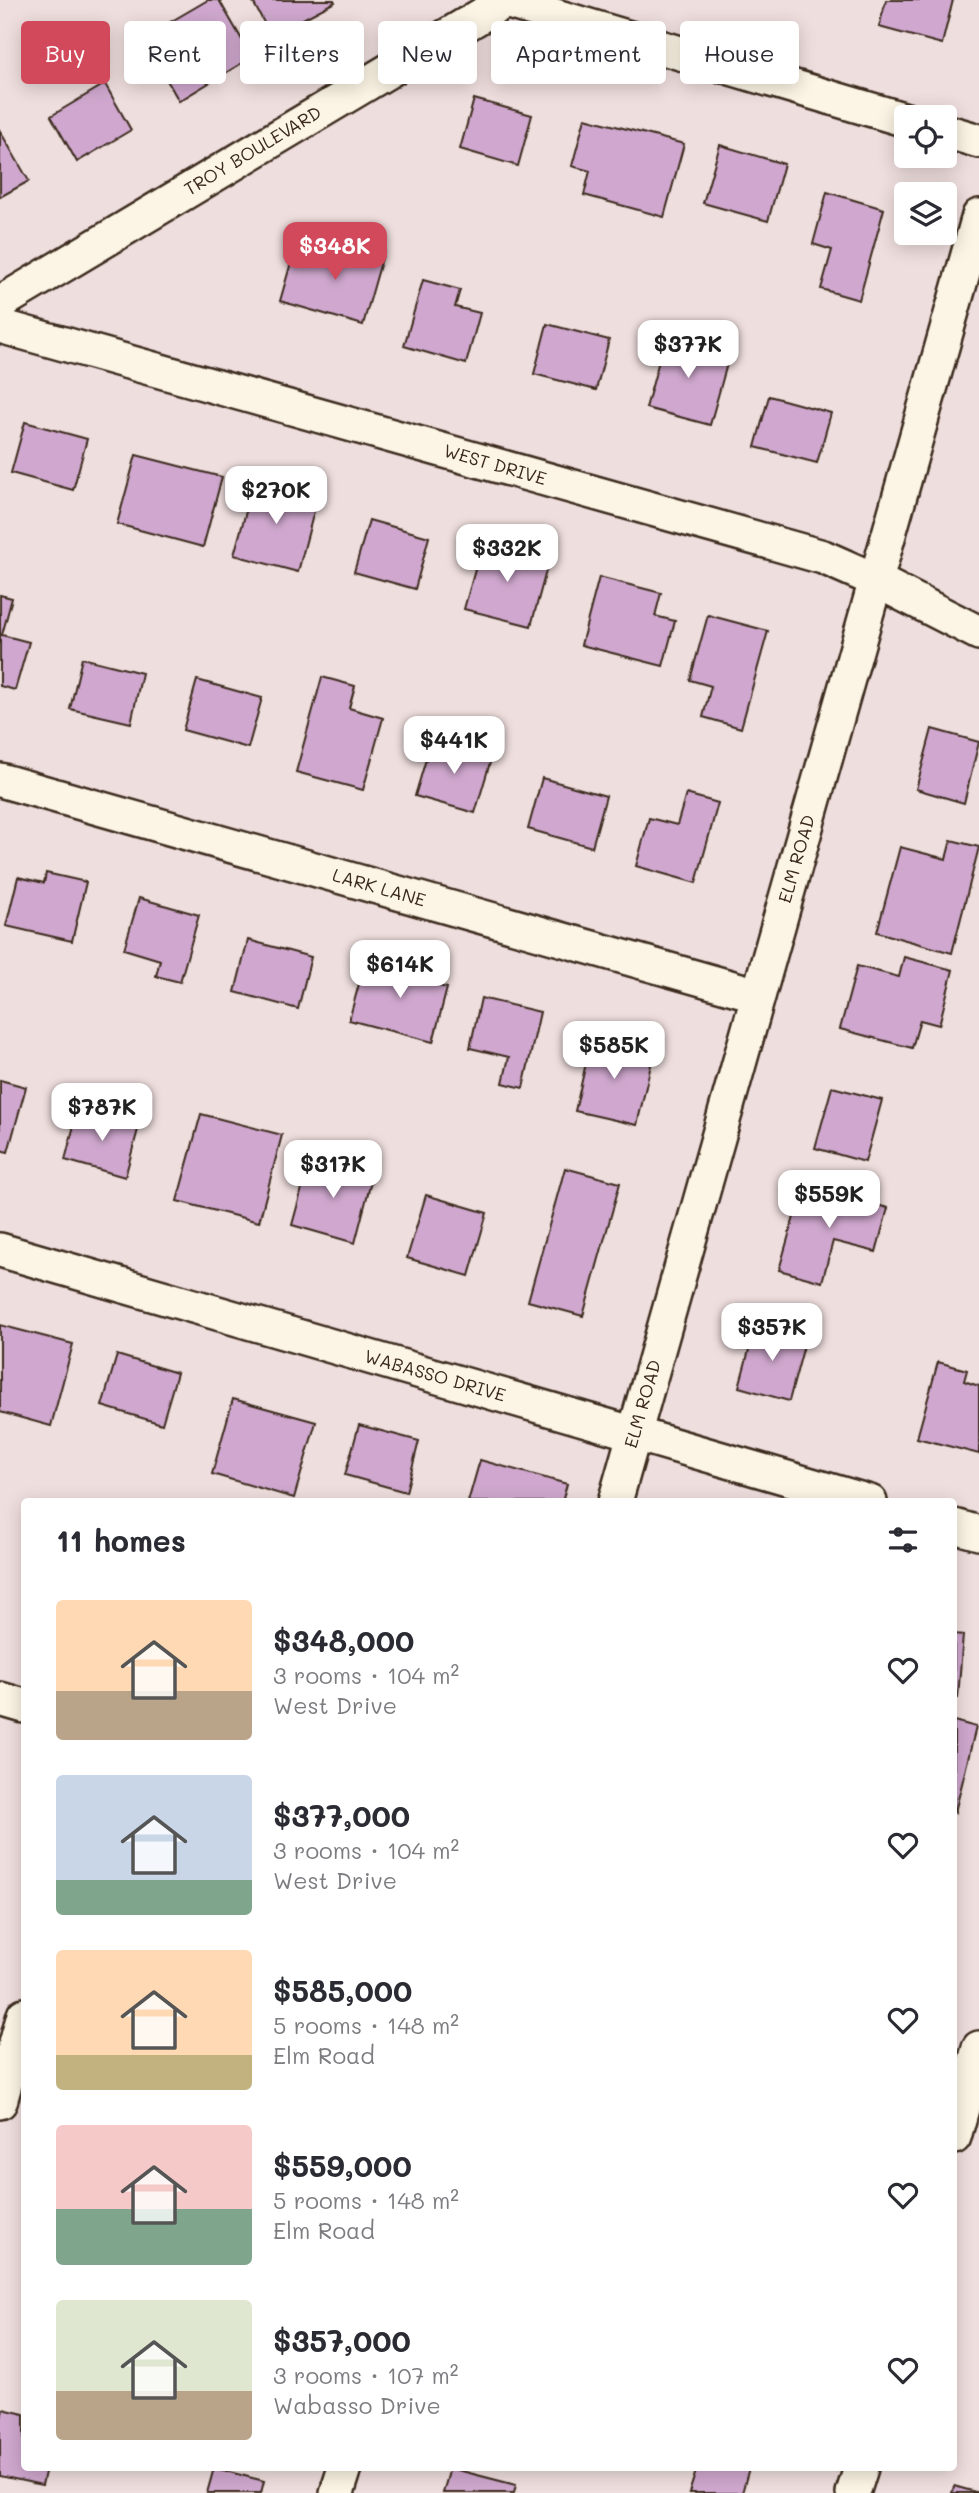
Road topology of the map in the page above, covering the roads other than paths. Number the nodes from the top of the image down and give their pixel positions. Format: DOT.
graph roads {
  1 [pos="506,0"];
  2 [pos="894,116"];
  3 [pos="957,135"];
  4 [pos="979,141"];
  5 [pos="979,216"];
  6 [pos="0,303"];
  7 [pos="0,326"];
  8 [pos="875,580"];
  9 [pos="979,633"];
  10 [pos="0,780"];
  11 [pos="758,995"];
  12 [pos="0,1250"];
  13 [pos="635,1434"];
  14 [pos="616,1498"];
  15 [pos="856,1498"];
  16 [pos="957,1527"];
  17 [pos="979,1533"];
  18 [pos="0,1699"];
  19 [pos="21,1705"];
  20 [pos="21,2026"];
  21 [pos="979,2048"];
  22 [pos="0,2102"];
  23 [pos="957,2126"];
  24 [pos="344,2471"];
  25 [pos="860,2471"];
  26 [pos="337,2493"];
  27 [pos="853,2493"];
  1 -- 2 [label="street"];
  1 -- 6 [label="street, TROY BOULEVARD"];
  3 -- 4 [label="street"];
  5 -- 8 [label="street, ELM ROAD"];
  7 -- 8 [label="street, WEST DRIVE"];
  8 -- 9 [label="street, WEST DRIVE"];
  8 -- 11 [label="street, ELM ROAD"];
  10 -- 11 [label="street, LARK LANE"];
  11 -- 13 [label="street, ELM ROAD"];
  12 -- 13 [label="street, WABASSO DRIVE"];
  13 -- 14 [label="street, ELM ROAD"];
  13 -- 15 [label="street, WABASSO DRIVE"];
  16 -- 17 [label="street"];
  18 -- 19 [label="street"];
  20 -- 22 [label="street"];
  21 -- 23 [label="street"];
  24 -- 26 [label="street"];
  25 -- 27 [label="street"];
}
